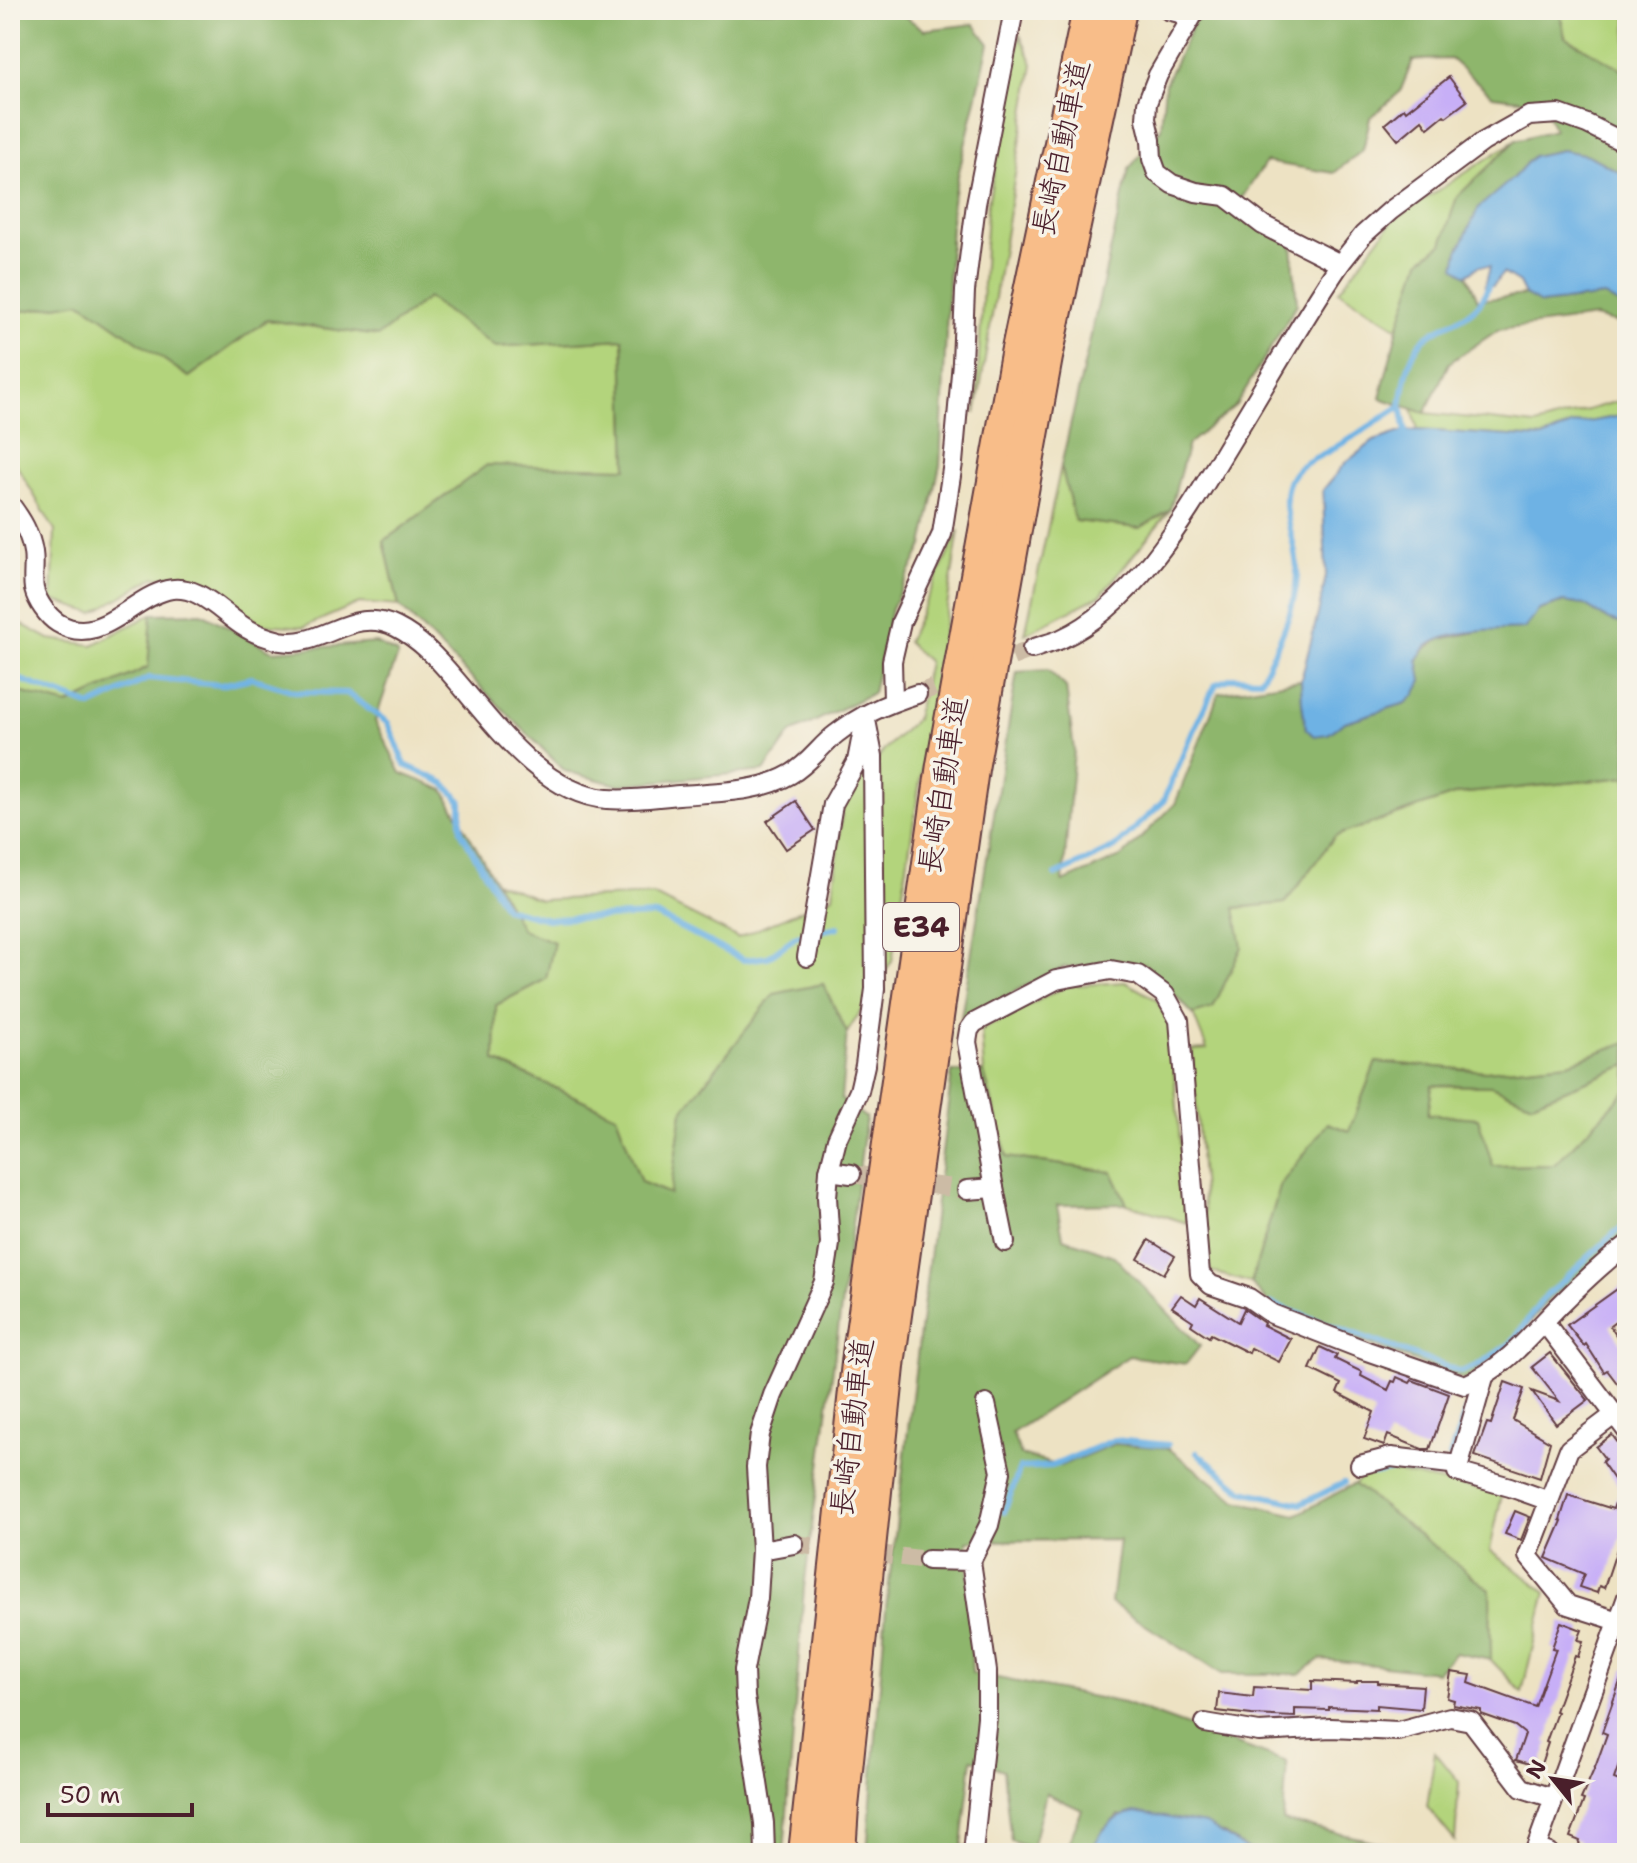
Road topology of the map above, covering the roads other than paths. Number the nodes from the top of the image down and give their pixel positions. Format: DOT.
graph roads {
  1 [pos="1014,10"];
  2 [pos="1090,10"];
  3 [pos="1119,10"];
  4 [pos="1184,12"];
  5 [pos="1627,144"];
  6 [pos="1340,264"];
  7 [pos="10,504"];
  8 [pos="1032,649"];
  9 [pos="917,694"];
  10 [pos="893,701"];
  11 [pos="865,715"];
  12 [pos="807,957"];
  13 [pos="829,1171"];
  14 [pos="851,1174"];
  15 [pos="994,1188"];
  16 [pos="967,1190"];
  17 [pos="1005,1242"];
  18 [pos="1626,1249"];
  19 [pos="1545,1323"];
  20 [pos="1484,1377"];
  21 [pos="986,1404"];
  22 [pos="1614,1415"];
  23 [pos="1627,1431"];
  24 [pos="1360,1465"];
  25 [pos="1459,1465"];
  26 [pos="1549,1501"];
  27 [pos="794,1544"];
  28 [pos="761,1550"];
  29 [pos="928,1560"];
  30 [pos="971,1561"];
  31 [pos="1627,1597"];
  32 [pos="1618,1621"];
  33 [pos="1205,1723"];
  34 [pos="1553,1798"];
  35 [pos="765,1853"];
  36 [pos="806,1853"];
  37 [pos="838,1853"];
  38 [pos="973,1853"];
  39 [pos="1549,1853"];
  1 -- 10 [label="street"];
  2 -- 36 [label="highway, 長崎自動車道 / E34"];
  3 -- 37 [label="highway, 長崎自動車道 / E34"];
  4 -- 6 [label="street"];
  5 -- 6 [label="street"];
  6 -- 8 [label="street"];
  7 -- 11 [label="street"];
  9 -- 10 [label="street"];
  10 -- 11 [label="street"];
  11 -- 12 [label="street"];
  11 -- 13 [label="street"];
  13 -- 14 [label="street"];
  13 -- 28 [label="street"];
  15 -- 16 [label="street"];
  15 -- 17 [label="street"];
  15 -- 20 [label="street"];
  18 -- 19 [label="street"];
  19 -- 20 [label="street"];
  19 -- 22 [label="street"];
  20 -- 25 [label="street"];
  21 -- 30 [label="street"];
  22 -- 23 [label="street"];
  22 -- 26 [label="street"];
  24 -- 25 [label="street"];
  25 -- 26 [label="street"];
  26 -- 32 [label="street"];
  27 -- 28 [label="street"];
  28 -- 35 [label="street"];
  29 -- 30 [label="street"];
  30 -- 38 [label="street"];
  31 -- 32 [label="street"];
  32 -- 34 [label="street"];
  33 -- 34 [label="street"];
  34 -- 39 [label="street"];
}
